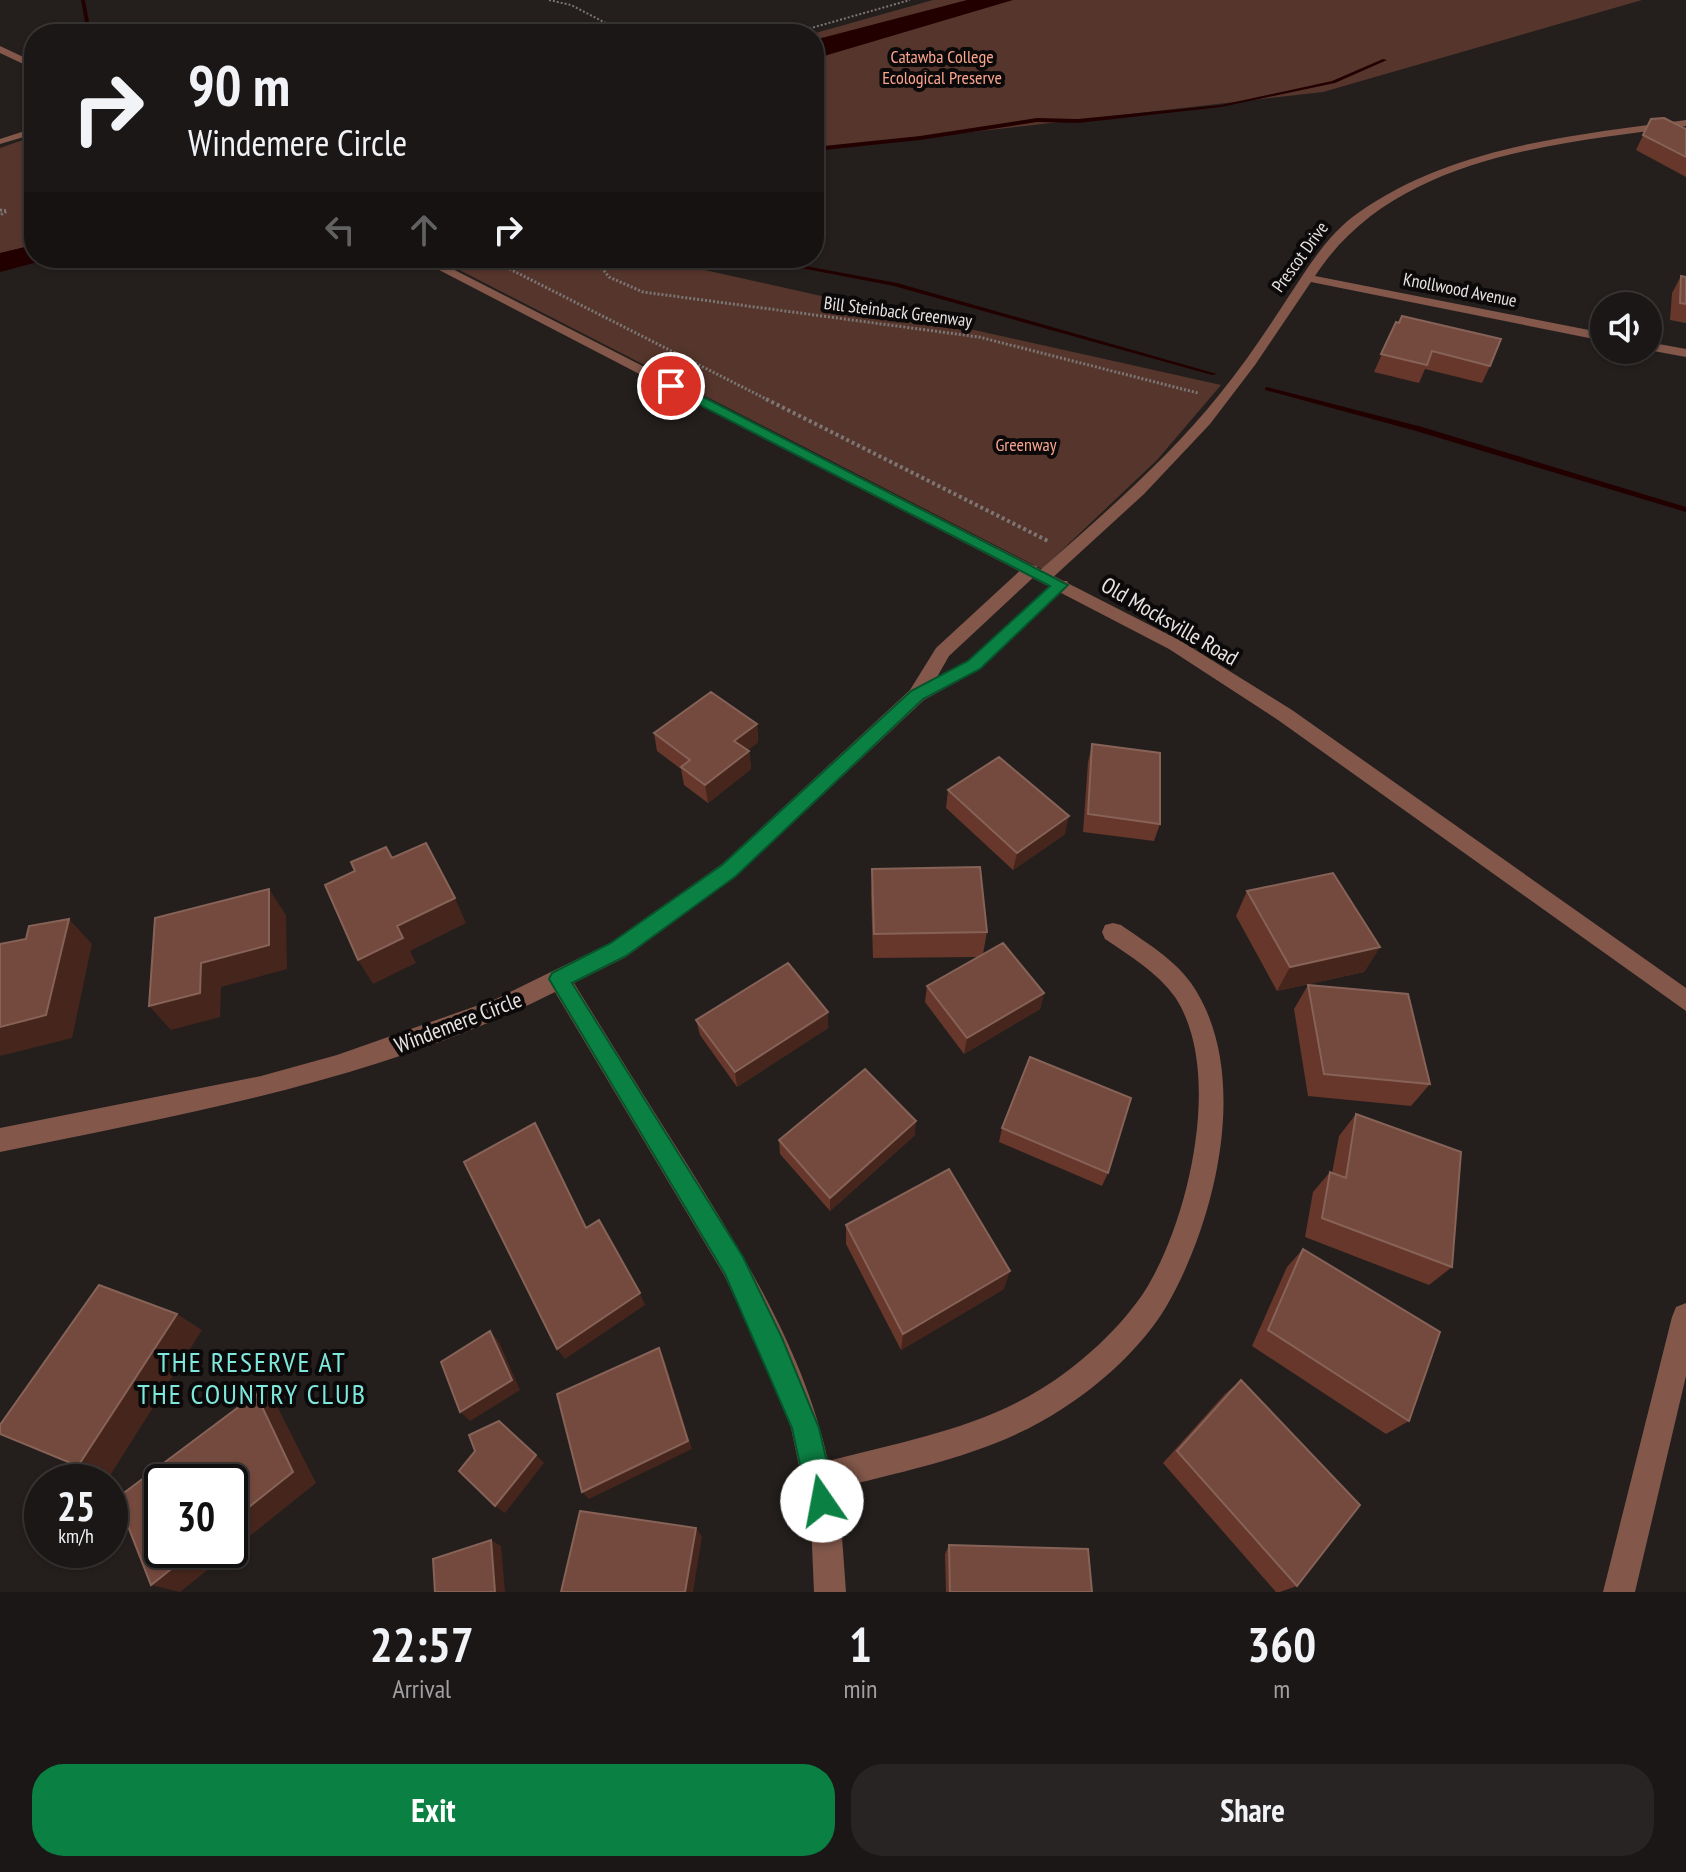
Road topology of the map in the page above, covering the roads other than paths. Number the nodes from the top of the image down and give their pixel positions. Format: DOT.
graph roads {
  1 [pos="0,49"];
  2 [pos="24,61"];
  3 [pos="1686,123"];
  4 [pos="24,134"];
  5 [pos="0,142"];
  6 [pos="442,268"];
  7 [pos="1308,278"];
  8 [pos="1590,334"];
  9 [pos="1662,349"];
  10 [pos="1686,353"];
  11 [pos="1038,573"];
  12 [pos="1061,585"];
  13 [pos="917,695"];
  14 [pos="1113,932"];
  15 [pos="559,979"];
  16 [pos="1686,1001"];
  17 [pos="0,1140"];
  18 [pos="1686,1317"];
  19 [pos="817,1479"];
  20 [pos="830,1592"];
  21 [pos="1619,1592"];
  1 -- 2 [label="street"];
  3 -- 7 [label="street, Prescot Drive"];
  4 -- 5 [label="lane"];
  6 -- 11 [label="street, Old Mocksville Road"];
  7 -- 8 [label="street, Knollwood Avenue"];
  7 -- 11 [label="street, Prescot Drive"];
  9 -- 10 [label="street"];
  11 -- 12 [label="street, Old Mocksville Road"];
  11 -- 13 [label="street, Windemere Circle"];
  12 -- 13 [label="street, Windemere Circle"];
  12 -- 16 [label="street, Old Mocksville Road"];
  13 -- 15 [label="street, Windemere Circle"];
  14 -- 19 [label="street"];
  15 -- 17 [label="street, Windemere Circle"];
  15 -- 19 [label="street"];
  18 -- 21 [label="street"];
  19 -- 20 [label="street"];
}
